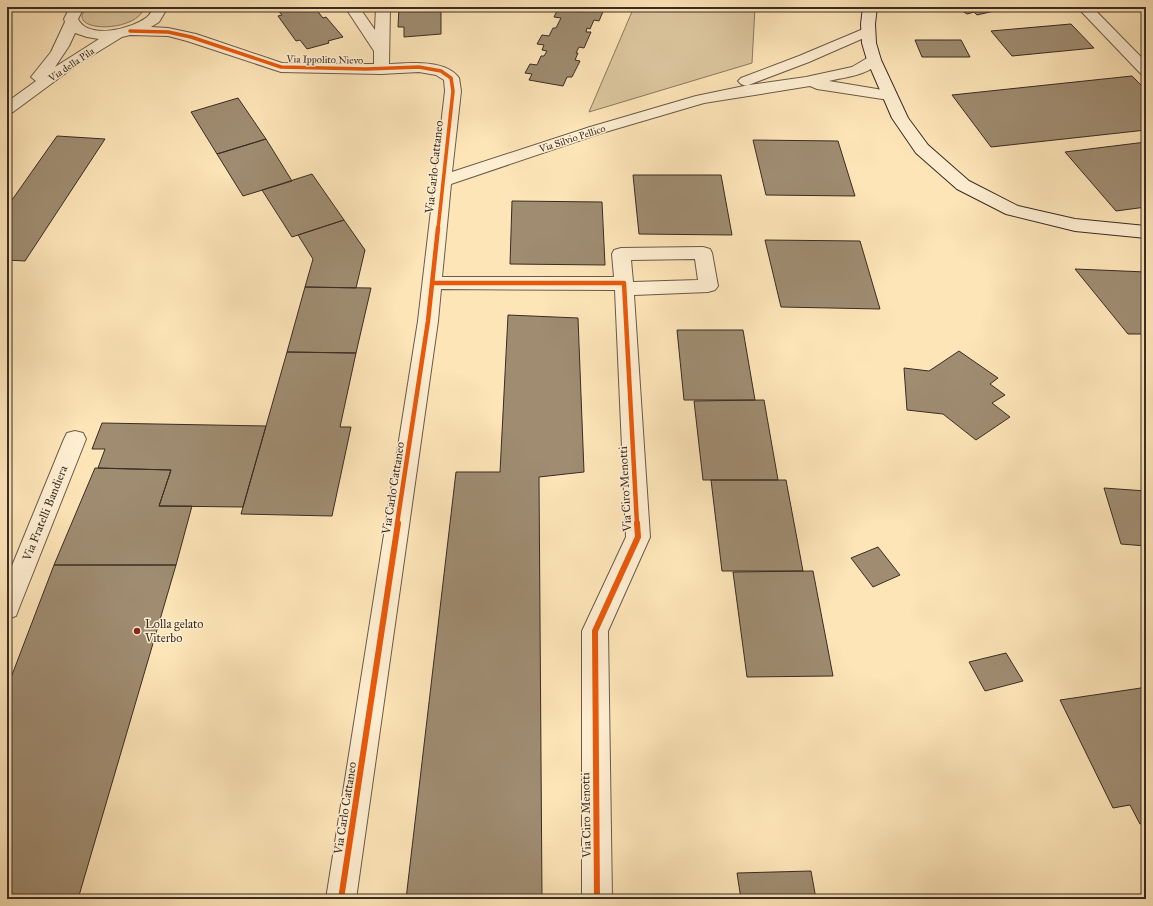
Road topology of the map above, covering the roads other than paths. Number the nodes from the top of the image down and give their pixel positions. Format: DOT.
graph roads {
  1 [pos="161,7"];
  2 [pos="352,7"];
  3 [pos="383,7"];
  4 [pos="870,7"];
  5 [pos="1084,7"];
  6 [pos="70,14"];
  7 [pos="124,32"];
  8 [pos="869,37"];
  9 [pos="218,46"];
  10 [pos="381,50"];
  11 [pos="804,60"];
  12 [pos="874,60"];
  13 [pos="381,68"];
  14 [pos="1146,71"];
  15 [pos="451,78"];
  16 [pos="806,82"];
  17 [pos="25,95"];
  18 [pos="889,95"];
  19 [pos="702,99"];
  20 [pos="7,109"];
  21 [pos="443,181"];
  22 [pos="1146,232"];
  23 [pos="432,283"];
  24 [pos="75,439"];
  25 [pos="7,608"];
  26 [pos="341,899"];
  27 [pos="597,899"];
  1 -- 7 [label="street, Via della Pila"];
  1 -- 9 [label="street, Via Ippolito Nievo"];
  2 -- 10 [label="street"];
  3 -- 10 [label="street"];
  4 -- 8 [label="street"];
  5 -- 14 [label="street"];
  6 -- 7 [label="street, Via Ippolito Nievo"];
  6 -- 17 [label="street, Via della Pila"];
  7 -- 9 [label="street, Via Ippolito Nievo"];
  7 -- 17 [label="street, Via della Pila"];
  8 -- 11 [label="street, Via Silvio Pellico"];
  8 -- 12 [label="street"];
  9 -- 13 [label="street, Via Ippolito Nievo"];
  10 -- 13 [label="street"];
  11 -- 12 [label="street, Via Silvio Pellico"];
  11 -- 19 [label="street, Via Silvio Pellico"];
  12 -- 16 [label="street, Via Silvio Pellico"];
  12 -- 18 [label="street"];
  13 -- 15 [label="street, Via Ippolito Nievo"];
  15 -- 21 [label="street, Via Carlo Cattaneo"];
  16 -- 18 [label="street, Via Silvio Pellico"];
  16 -- 19 [label="street, Via Silvio Pellico"];
  17 -- 20 [label="street, Via della Pila"];
  18 -- 22 [label="street"];
  19 -- 21 [label="street, Via Silvio Pellico"];
  21 -- 23 [label="street, Via Carlo Cattaneo"];
  23 -- 26 [label="street, Via Carlo Cattaneo"];
  23 -- 27 [label="street, Via Ciro Menotti"];
  24 -- 25 [label="street, Via Fratelli Bandiera"];
}
